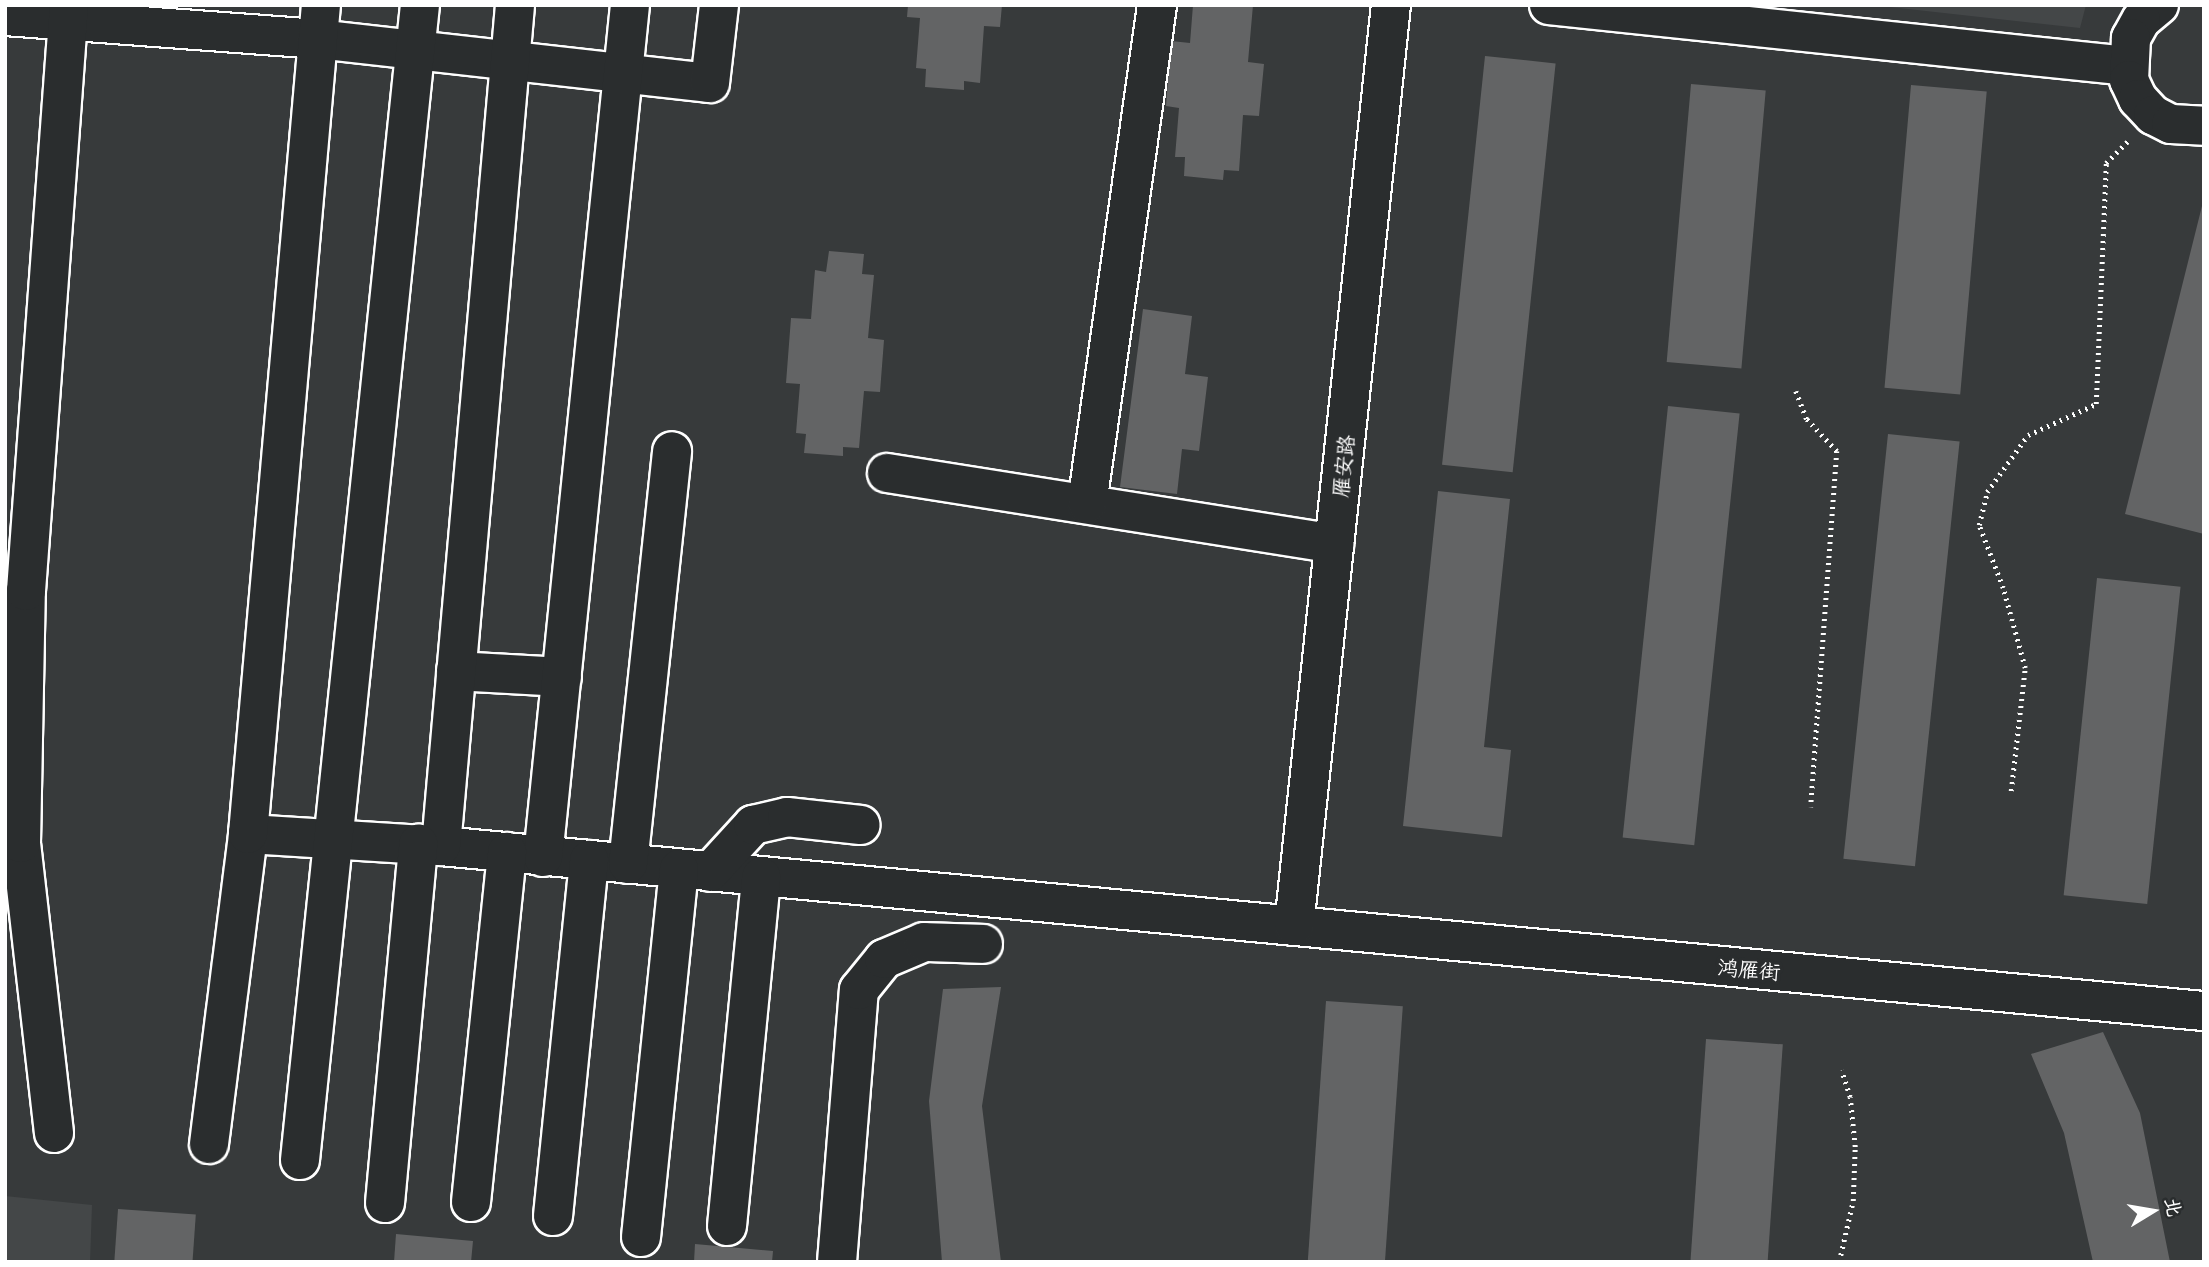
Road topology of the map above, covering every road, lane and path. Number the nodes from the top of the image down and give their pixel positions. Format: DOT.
graph roads {
  1 [pos="420,5"];
  2 [pos="515,5"];
  3 [pos="630,5"];
  4 [pos="719,5"];
  5 [pos="1157,5"];
  6 [pos="1391,5"];
  7 [pos="2159,5"];
  8 [pos="1561,6"];
  9 [pos="68,13"];
  10 [pos="5,16"];
  11 [pos="319,22"];
  12 [pos="416,52"];
  13 [pos="509,64"];
  14 [pos="2127,66"];
  15 [pos="623,74"];
  16 [pos="2152,115"];
  17 [pos="2204,126"];
  18 [pos="1796,391"];
  19 [pos="672,451"];
  20 [pos="887,473"];
  21 [pos="1087,504"];
  22 [pos="1334,544"];
  23 [pos="456,671"];
  24 [pos="562,677"];
  25 [pos="2011,792"];
  26 [pos="14,802"];
  27 [pos="1811,807"];
  28 [pos="861,825"];
  29 [pos="248,834"];
  30 [pos="334,837"];
  31 [pos="430,845"];
  32 [pos="525,855"];
  33 [pos="589,860"];
  34 [pos="628,864"];
  35 [pos="694,870"];
  36 [pos="761,877"];
  37 [pos="1294,926"];
  38 [pos="983,944"];
  39 [pos="2204,1011"];
  40 [pos="1841,1070"];
  41 [pos="54,1133"];
  42 [pos="209,1144"];
  43 [pos="300,1160"];
  44 [pos="471,1202"];
  45 [pos="385,1203"];
  46 [pos="553,1216"];
  47 [pos="727,1226"];
  48 [pos="641,1237"];
  49 [pos="1485,1255"];
  50 [pos="837,1262"];
  51 [pos="1485,1262"];
  52 [pos="1839,1262"];
  1 -- 12 [label="street"];
  2 -- 13 [label="street"];
  3 -- 15 [label="street"];
  4 -- 15 [label="street"];
  5 -- 21 [label="street"];
  6 -- 22 [label="street, 雁安路"];
  7 -- 14 [label="street"];
  8 -- 14 [label="street"];
  9 -- 10 [label="street"];
  9 -- 11 [label="street"];
  9 -- 26 [label="street"];
  11 -- 12 [label="street"];
  11 -- 29 [label="street"];
  12 -- 13 [label="street"];
  12 -- 30 [label="street"];
  13 -- 15 [label="street"];
  13 -- 23 [label="street"];
  14 -- 16 [label="street"];
  15 -- 24 [label="street"];
  16 -- 17 [label="street"];
  16 -- 25 [label="path"];
  18 -- 27 [label="path"];
  19 -- 34 [label="street"];
  20 -- 21 [label="street"];
  21 -- 22 [label="street"];
  22 -- 37 [label="street, 雁安路"];
  23 -- 24 [label="street"];
  23 -- 31 [label="street"];
  24 -- 32 [label="street"];
  26 -- 41 [label="street"];
  28 -- 35 [label="street"];
  29 -- 30 [label="street, 鸿雁街"];
  29 -- 42 [label="street"];
  30 -- 31 [label="street, 鸿雁街"];
  30 -- 43 [label="street"];
  31 -- 32 [label="street, 鸿雁街"];
  31 -- 45 [label="street"];
  32 -- 33 [label="street, 鸿雁街"];
  32 -- 44 [label="street"];
  33 -- 34 [label="street, 鸿雁街"];
  33 -- 46 [label="street"];
  34 -- 35 [label="street, 鸿雁街"];
  35 -- 36 [label="street, 鸿雁街"];
  35 -- 48 [label="street"];
  36 -- 37 [label="street, 鸿雁街"];
  36 -- 47 [label="street"];
  37 -- 39 [label="street, 鸿雁街"];
  38 -- 50 [label="street"];
  40 -- 52 [label="path"];
  49 -- 51 [label="path"];
}
